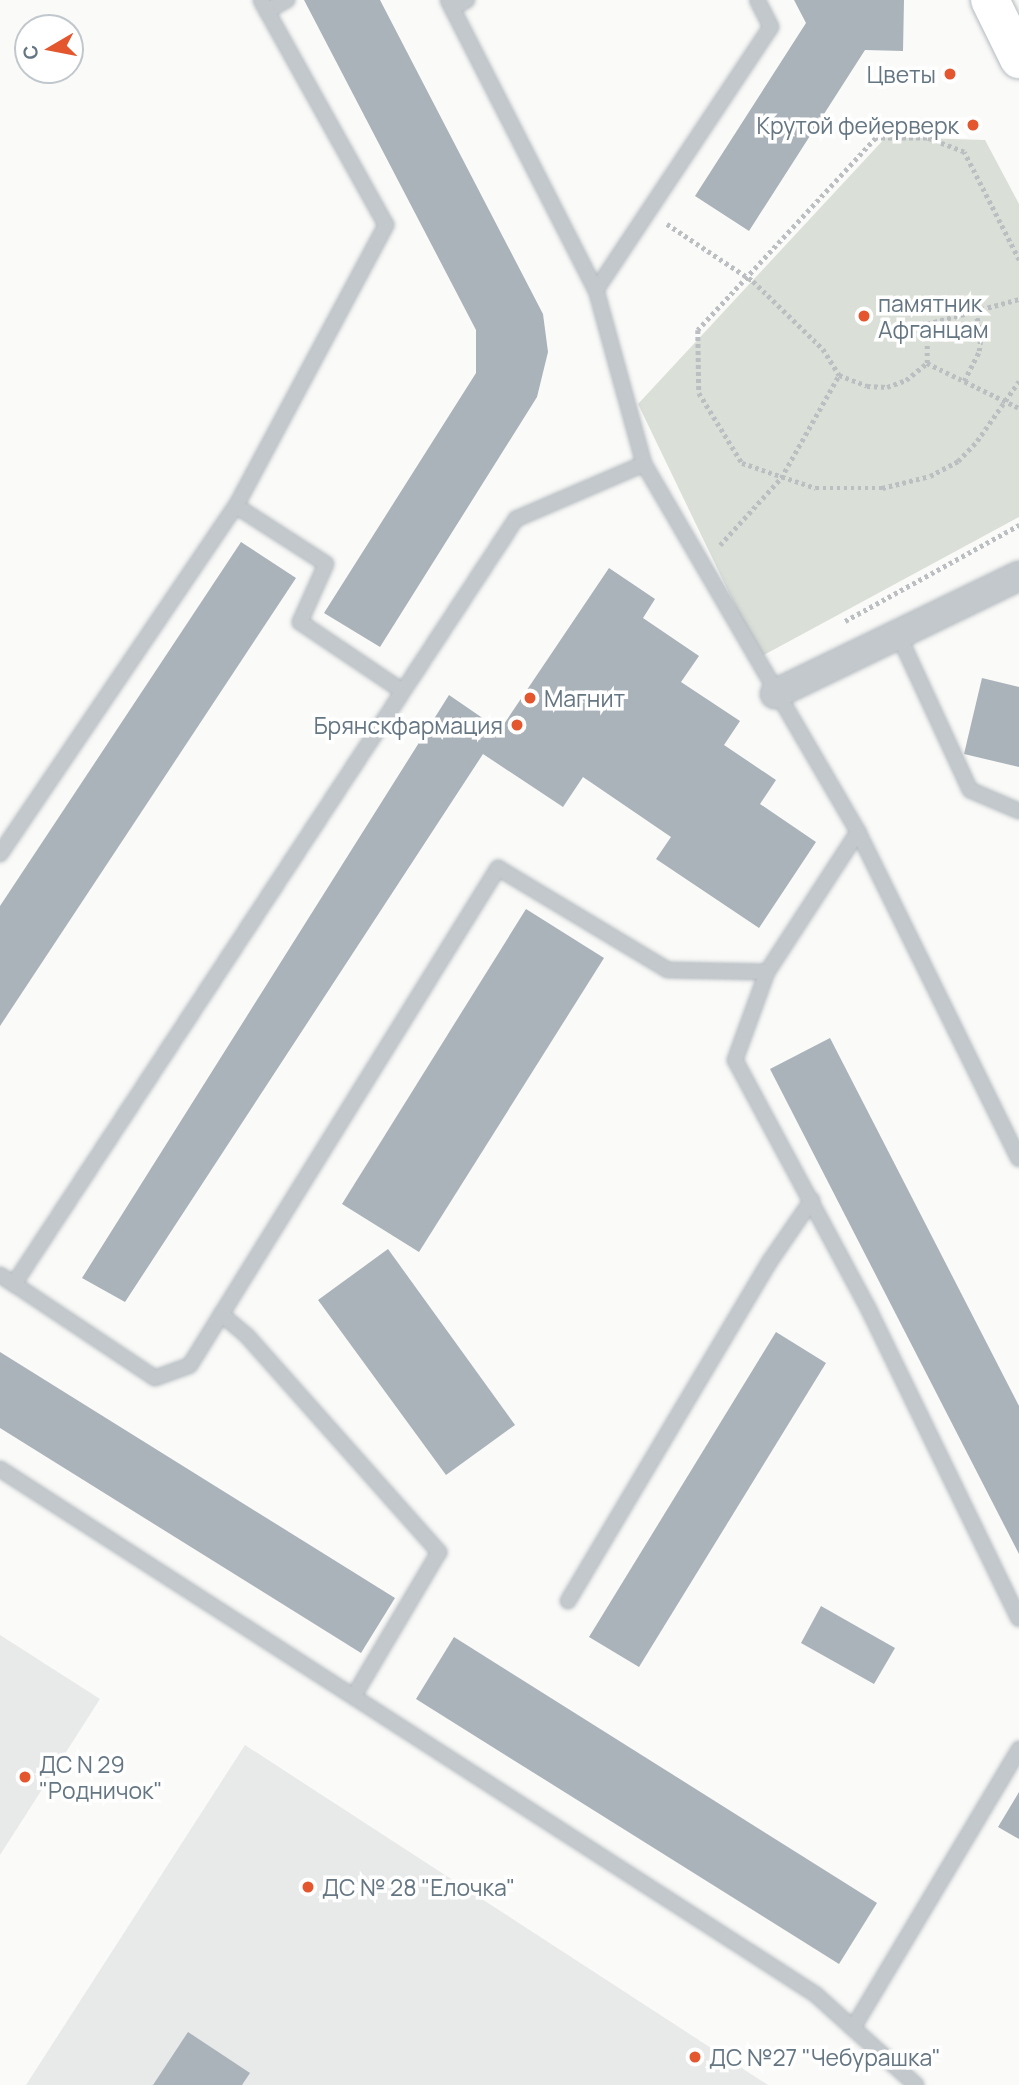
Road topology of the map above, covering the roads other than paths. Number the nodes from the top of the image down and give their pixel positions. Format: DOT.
graph roads {
  1 [pos="287,0"];
  2 [pos="467,0"];
  3 [pos="758,0"];
  4 [pos="990,0"];
  5 [pos="450,4"];
  6 [pos="264,6"];
  7 [pos="1019,59"];
  8 [pos="596,290"];
  9 [pos="644,464"];
  10 [pos="236,506"];
  11 [pos="1019,576"];
  12 [pos="898,634"];
  13 [pos="401,690"];
  14 [pos="775,694"];
  15 [pos="1019,811"];
  16 [pos="858,832"];
  17 [pos="0,854"];
  18 [pos="767,972"];
  19 [pos="1019,1159"];
  20 [pos="812,1200"];
  21 [pos="0,1275"];
  22 [pos="14,1284"];
  23 [pos="221,1314"];
  24 [pos="0,1469"];
  25 [pos="568,1601"];
  26 [pos="1019,1619"];
  27 [pos="355,1694"];
  28 [pos="1019,1749"];
  29 [pos="853,2028"];
  30 [pos="916,2085"];
  1 -- 6 [label="lane"];
  2 -- 5 [label="lane"];
  3 -- 8 [label="lane"];
  4 -- 7 [label="main road"];
  5 -- 8 [label="lane"];
  6 -- 10 [label="lane"];
  8 -- 9 [label="lane"];
  9 -- 13 [label="lane"];
  9 -- 14 [label="lane"];
  10 -- 13 [label="lane"];
  10 -- 17 [label="lane"];
  11 -- 12 [label="street"];
  12 -- 14 [label="street"];
  12 -- 15 [label="lane"];
  13 -- 22 [label="lane"];
  14 -- 16 [label="lane"];
  16 -- 18 [label="lane"];
  16 -- 19 [label="lane"];
  18 -- 20 [label="lane"];
  18 -- 23 [label="lane"];
  20 -- 25 [label="lane"];
  20 -- 26 [label="lane"];
  21 -- 22 [label="lane"];
  22 -- 23 [label="lane"];
  23 -- 27 [label="lane"];
  24 -- 27 [label="lane"];
  27 -- 29 [label="lane"];
  28 -- 29 [label="lane"];
  29 -- 30 [label="lane"];
}
